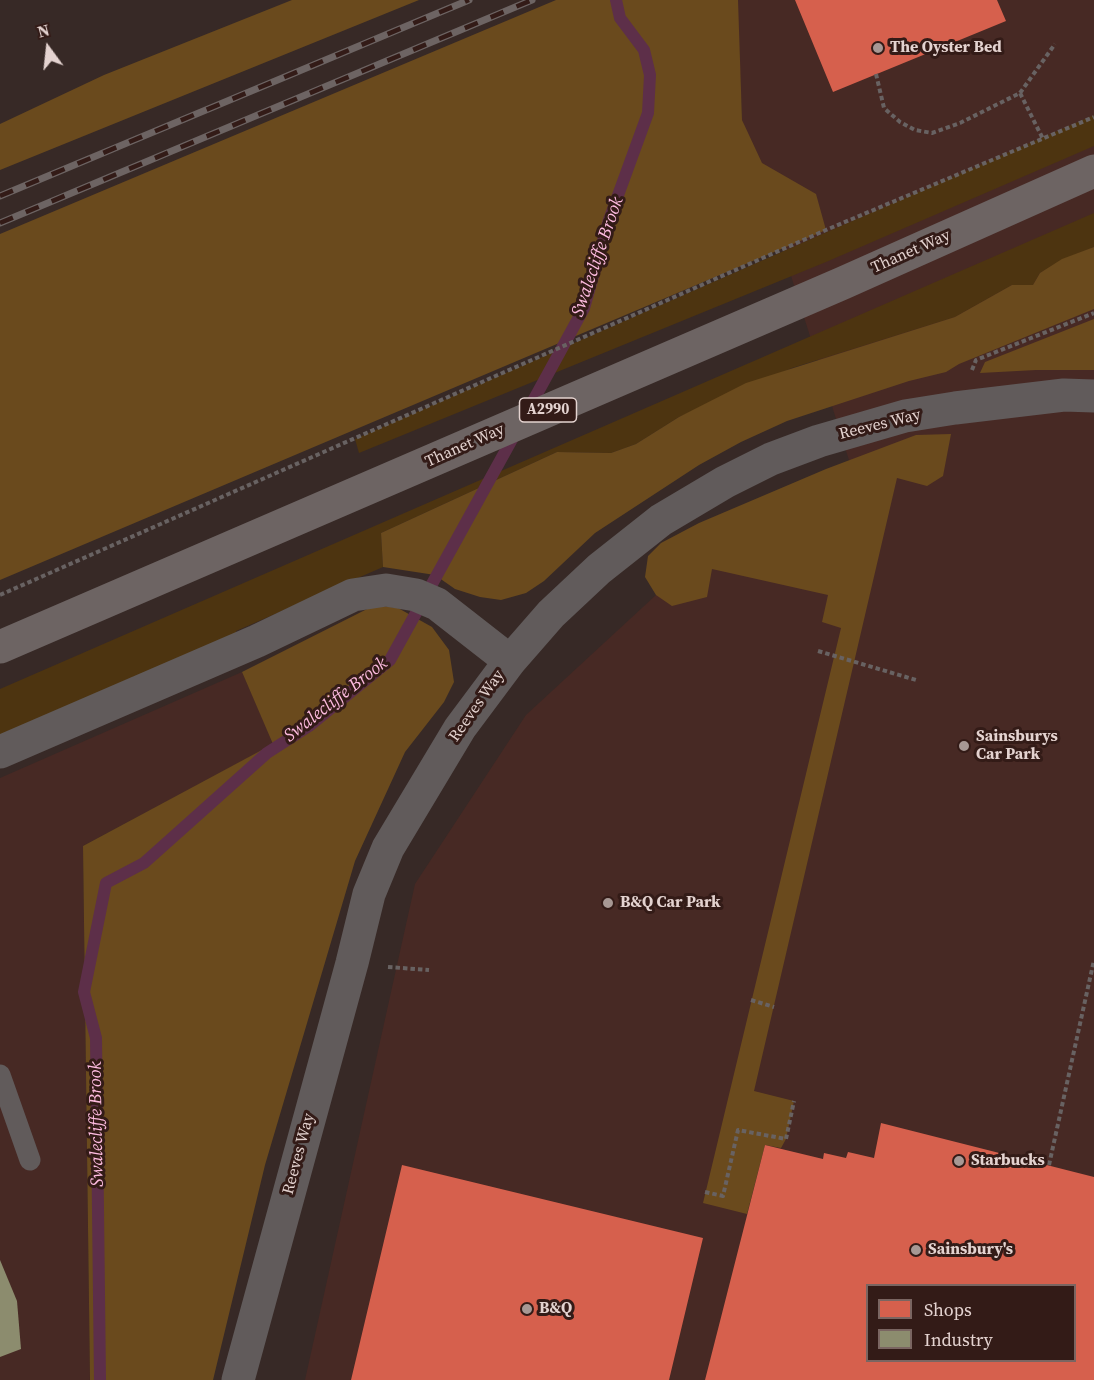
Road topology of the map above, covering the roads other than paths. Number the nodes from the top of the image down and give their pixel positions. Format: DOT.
graph roads {
  1 [pos="1094,171"];
  2 [pos="1094,396"];
  3 [pos="0,647"];
  4 [pos="510,661"];
  5 [pos="0,752"];
  6 [pos="0,1075"];
  7 [pos="30,1160"];
  8 [pos="238,1380"];
  1 -- 3 [label="main road, Thanet Way / A2990"];
  2 -- 4 [label="street, Reeves Way"];
  4 -- 5 [label="street"];
  4 -- 8 [label="street, Reeves Way"];
  6 -- 7 [label="lane"];
}
